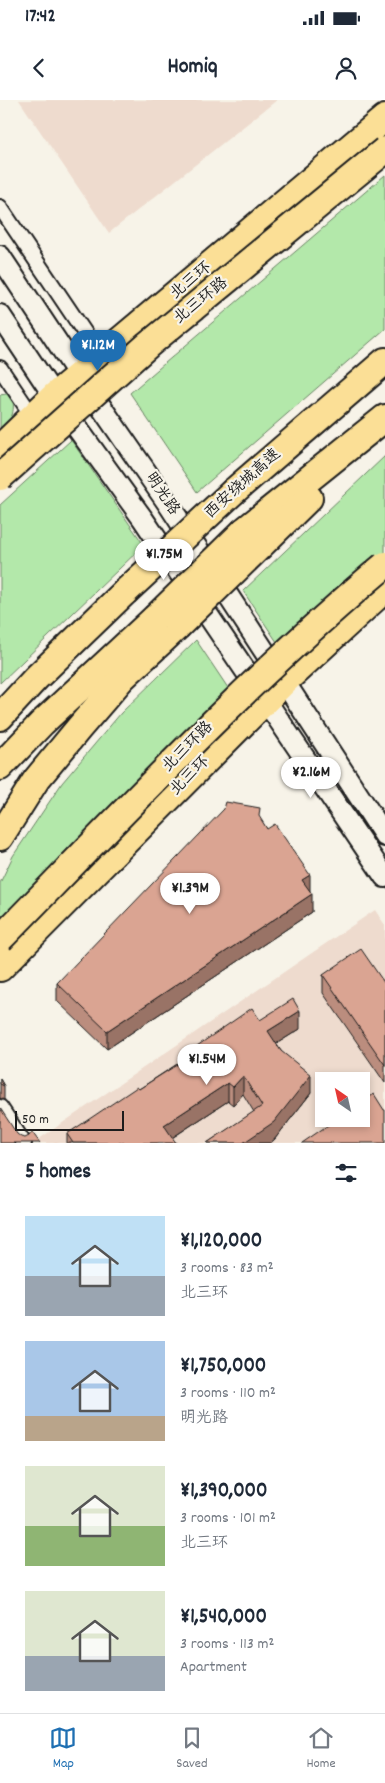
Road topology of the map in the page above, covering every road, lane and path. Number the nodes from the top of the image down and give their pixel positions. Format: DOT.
graph roads {
  1 [pos="385,118"];
  2 [pos="385,150"];
  3 [pos="0,207"];
  4 [pos="0,256"];
  5 [pos="0,315"];
  6 [pos="101,357"];
  7 [pos="385,361"];
  8 [pos="0,368"];
  9 [pos="79,375"];
  10 [pos="54,396"];
  11 [pos="32,417"];
  12 [pos="385,418"];
  13 [pos="385,424"];
  14 [pos="0,448"];
  15 [pos="0,477"];
  16 [pos="253,538"];
  17 [pos="385,565"];
  18 [pos="385,589"];
  19 [pos="166,623"];
  20 [pos="284,682"];
  21 [pos="266,701"];
  22 [pos="0,717"];
  23 [pos="0,767"];
  24 [pos="385,836"];
  25 [pos="0,837"];
  26 [pos="385,877"];
  27 [pos="0,939"];
  28 [pos="0,968"];
  29 [pos="0,1107"];
  30 [pos="24,1143"];
  1 -- 6 [label="highway, 北三环"];
  2 -- 15 [label="highway, 北三环路, bridge"];
  3 -- 6 [label="street"];
  4 -- 9 [label="main road, 明光路"];
  5 -- 10 [label="main road, 明光路"];
  6 -- 9 [label="highway, 北三环"];
  7 -- 22 [label="highway, 西安绕城高速, bridge"];
  8 -- 11 [label="street"];
  9 -- 10 [label="highway, 北三环"];
  9 -- 20 [label="main road, 明光路"];
  10 -- 11 [label="highway, 北三环"];
  10 -- 21 [label="main road, 明光路"];
  11 -- 14 [label="highway, 北三环"];
  12 -- 16 [label="highway"];
  13 -- 16 [label="highway"];
  16 -- 19 [label="highway, bridge"];
  17 -- 27 [label="highway, 北三环路, bridge"];
  18 -- 20 [label="highway, 北三环"];
  19 -- 23 [label="highway"];
  19 -- 25 [label="highway"];
  20 -- 21 [label="highway, 北三环"];
  20 -- 24 [label="main road, 明光路"];
  21 -- 26 [label="main road, 明光路"];
  21 -- 28 [label="highway, 北三环"];
  29 -- 30 [label="street"];
}
